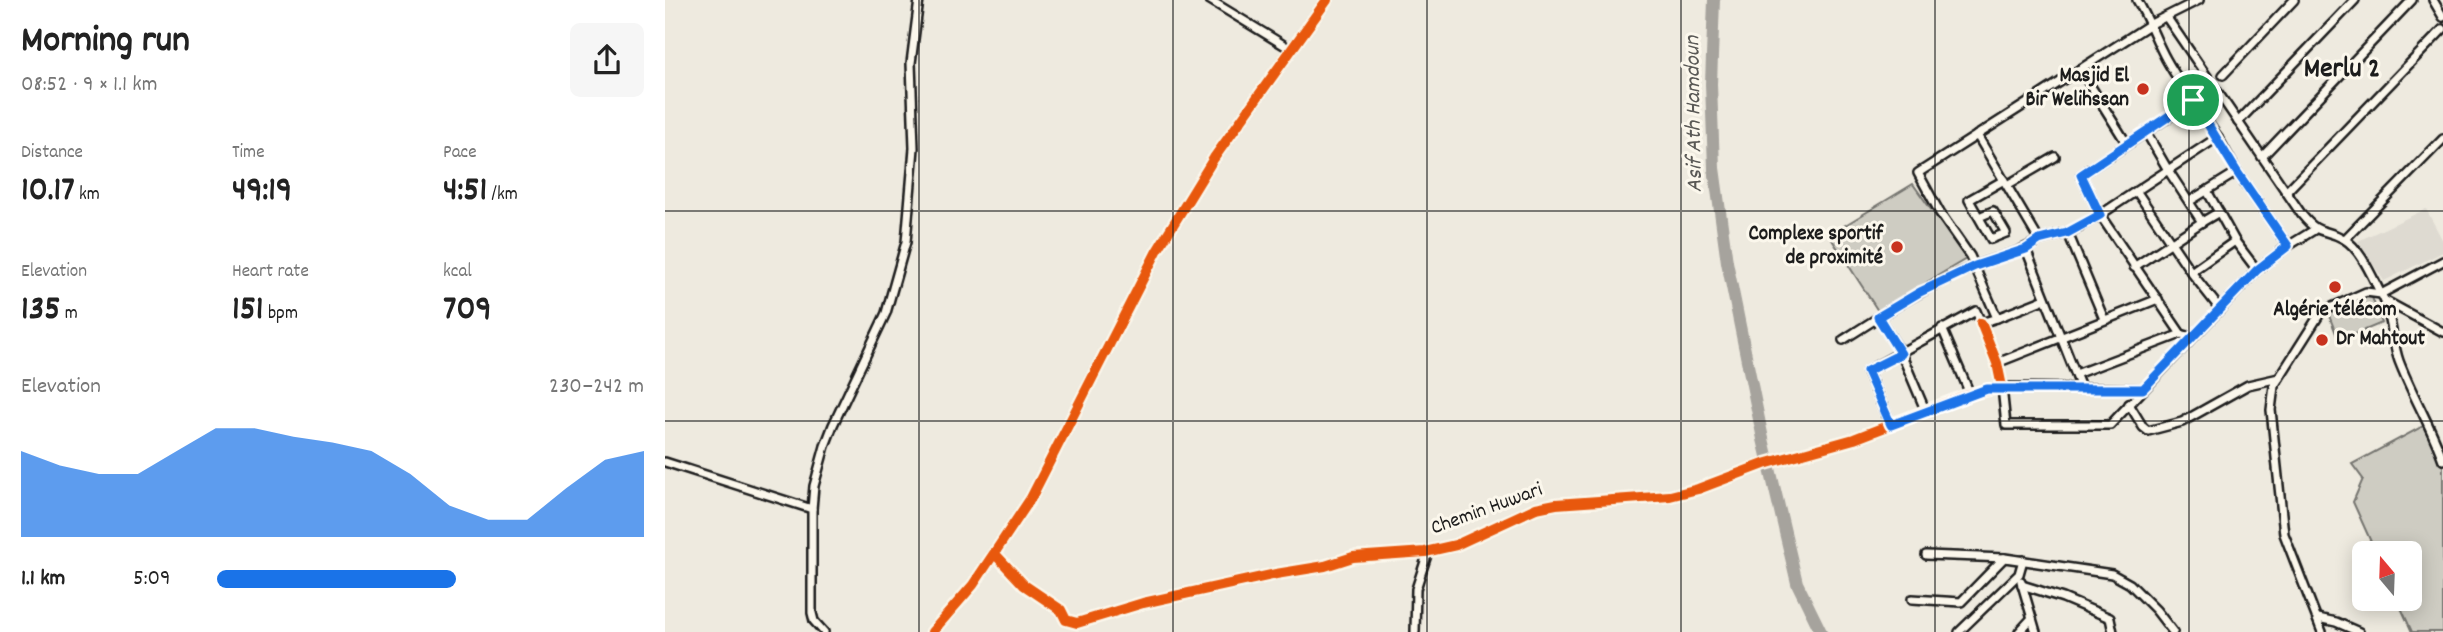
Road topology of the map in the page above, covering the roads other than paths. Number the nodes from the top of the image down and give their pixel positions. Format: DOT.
graph roads {
  1 [pos="919,0"];
  2 [pos="1210,0"];
  3 [pos="1327,0"];
  4 [pos="2137,0"];
  5 [pos="2199,0"];
  6 [pos="2294,0"];
  7 [pos="2355,0"];
  8 [pos="2412,0"];
  9 [pos="2433,0"];
  10 [pos="2443,17"];
  11 [pos="2167,18"];
  12 [pos="2149,25"];
  13 [pos="2443,29"];
  14 [pos="1291,50"];
  15 [pos="2080,69"];
  16 [pos="2223,75"];
  17 [pos="2193,100"];
  18 [pos="2238,122"];
  19 [pos="2147,132"];
  20 [pos="1977,135"];
  21 [pos="2218,137"];
  22 [pos="2443,139"];
  23 [pos="2127,144"];
  24 [pos="2262,156"];
  25 [pos="2055,157"];
  26 [pos="2168,170"];
  27 [pos="2237,172"];
  28 [pos="2006,182"];
  29 [pos="2207,191"];
  30 [pos="2137,192"];
  31 [pos="2286,192"];
  32 [pos="2190,201"];
  33 [pos="2218,212"];
  34 [pos="2100,215"];
  35 [pos="1979,217"];
  36 [pos="2201,222"];
  37 [pos="2314,230"];
  38 [pos="2067,233"];
  39 [pos="2345,239"];
  40 [pos="2039,240"];
  41 [pos="2171,241"];
  42 [pos="2235,241"];
  43 [pos="2288,246"];
  44 [pos="2026,249"];
  45 [pos="2443,261"];
  46 [pos="1975,266"];
  47 [pos="2134,267"];
  48 [pos="2257,270"];
  49 [pos="2191,272"];
  50 [pos="2384,298"];
  51 [pos="2045,299"];
  52 [pos="2158,299"];
  53 [pos="2220,309"];
  54 [pos="1878,317"];
  55 [pos="1997,318"];
  56 [pos="2104,319"];
  57 [pos="1981,323"];
  58 [pos="1942,328"];
  59 [pos="2443,332"];
  60 [pos="2181,334"];
  61 [pos="2061,337"];
  62 [pos="2191,337"];
  63 [pos="1843,340"];
  64 [pos="1901,354"];
  65 [pos="1997,363"];
  66 [pos="2075,374"];
  67 [pos="2279,378"];
  68 [pos="2002,387"];
  69 [pos="2081,388"];
  70 [pos="2143,389"];
  71 [pos="1970,394"];
  72 [pos="2129,404"];
  73 [pos="1926,412"];
  74 [pos="1891,425"];
  75 [pos="2443,460"];
  76 [pos="665,462"];
  77 [pos="812,509"];
  78 [pos="1428,552"];
  79 [pos="995,554"];
  80 [pos="1926,555"];
  81 [pos="2004,558"];
  82 [pos="2023,560"];
  83 [pos="2019,574"];
  84 [pos="2022,584"];
  85 [pos="1912,599"];
  86 [pos="2032,618"];
  87 [pos="2318,618"];
  88 [pos="824,632"];
  89 [pos="932,632"];
  90 [pos="1415,632"];
  91 [pos="1959,632"];
  92 [pos="2018,632"];
  93 [pos="2036,632"];
  94 [pos="2113,632"];
  95 [pos="2173,632"];
  96 [pos="2322,632"];
  97 [pos="2359,632"];
  1 -- 77 [label="street"];
  2 -- 14 [label="street"];
  3 -- 14 [label="street"];
  4 -- 12 [label="street"];
  5 -- 11 [label="street"];
  6 -- 16 [label="street"];
  7 -- 18 [label="street"];
  8 -- 24 [label="street"];
  9 -- 10 [label="street"];
  11 -- 12 [label="street"];
  11 -- 18 [label="street"];
  12 -- 15 [label="street"];
  12 -- 17 [label="street"];
  13 -- 31 [label="street"];
  14 -- 79 [label="street"];
  15 -- 20 [label="street"];
  15 -- 23 [label="street"];
  17 -- 19 [label="street"];
  17 -- 21 [label="street"];
  18 -- 24 [label="street"];
  19 -- 23 [label="street"];
  19 -- 26 [label="street"];
  20 -- 28 [label="street"];
  20 -- 46 [label="street"];
  21 -- 26 [label="street"];
  21 -- 27 [label="street"];
  22 -- 39 [label="street"];
  23 -- 34 [label="street"];
  24 -- 31 [label="street"];
  25 -- 28 [label="street"];
  26 -- 30 [label="street"];
  26 -- 32 [label="street"];
  27 -- 29 [label="street"];
  27 -- 43 [label="street"];
  28 -- 35 [label="street"];
  28 -- 40 [label="street"];
  29 -- 32 [label="street"];
  29 -- 33 [label="street"];
  30 -- 34 [label="street"];
  30 -- 41 [label="street"];
  31 -- 37 [label="street"];
  32 -- 36 [label="street"];
  33 -- 36 [label="street"];
  33 -- 42 [label="street"];
  34 -- 38 [label="street"];
  34 -- 47 [label="street"];
  36 -- 41 [label="street"];
  37 -- 39 [label="street"];
  37 -- 43 [label="street"];
  38 -- 40 [label="street"];
  38 -- 56 [label="street"];
  39 -- 50 [label="street"];
  40 -- 44 [label="street"];
  41 -- 47 [label="street"];
  41 -- 49 [label="street"];
  42 -- 48 [label="street"];
  42 -- 49 [label="street"];
  43 -- 48 [label="street"];
  44 -- 46 [label="street"];
  44 -- 51 [label="street"];
  45 -- 50 [label="street"];
  46 -- 54 [label="street"];
  46 -- 55 [label="street"];
  47 -- 52 [label="street"];
  48 -- 53 [label="street"];
  49 -- 53 [label="street"];
  50 -- 59 [label="street"];
  50 -- 67 [label="street"];
  50 -- 75 [label="street"];
  51 -- 55 [label="street"];
  51 -- 61 [label="street"];
  52 -- 56 [label="street"];
  52 -- 60 [label="street"];
  53 -- 62 [label="street"];
  54 -- 63 [label="street"];
  54 -- 64 [label="street"];
  55 -- 57 [label="street"];
  56 -- 61 [label="street"];
  57 -- 58 [label="street"];
  57 -- 65 [label="street"];
  58 -- 64 [label="street"];
  58 -- 71 [label="street"];
  60 -- 62 [label="street"];
  60 -- 66 [label="street"];
  61 -- 65 [label="street"];
  61 -- 66 [label="street"];
  62 -- 70 [label="street"];
  64 -- 73 [label="street"];
  64 -- 74 [label="street"];
  65 -- 68 [label="street"];
  66 -- 69 [label="street"];
  67 -- 72 [label="street"];
  67 -- 87 [label="street"];
  68 -- 69 [label="street, Chemin Huwari"];
  68 -- 71 [label="street, Chemin Huwari"];
  68 -- 72 [label="street"];
  69 -- 70 [label="street, Chemin Huwari"];
  70 -- 72 [label="street"];
  71 -- 73 [label="street, Chemin Huwari"];
  73 -- 74 [label="street, Chemin Huwari"];
  74 -- 78 [label="street, Chemin Huwari"];
  76 -- 77 [label="street"];
  77 -- 88 [label="street"];
  78 -- 79 [label="street, Chemin Huwari"];
  78 -- 90 [label="street"];
  79 -- 89 [label="street"];
  80 -- 81 [label="street"];
  81 -- 82 [label="street"];
  81 -- 85 [label="street"];
  82 -- 83 [label="street"];
  82 -- 95 [label="street"];
  83 -- 84 [label="street"];
  83 -- 91 [label="street"];
  84 -- 86 [label="street"];
  84 -- 94 [label="street"];
  86 -- 92 [label="street"];
  86 -- 93 [label="street"];
  87 -- 96 [label="street"];
  87 -- 97 [label="street"];
}
